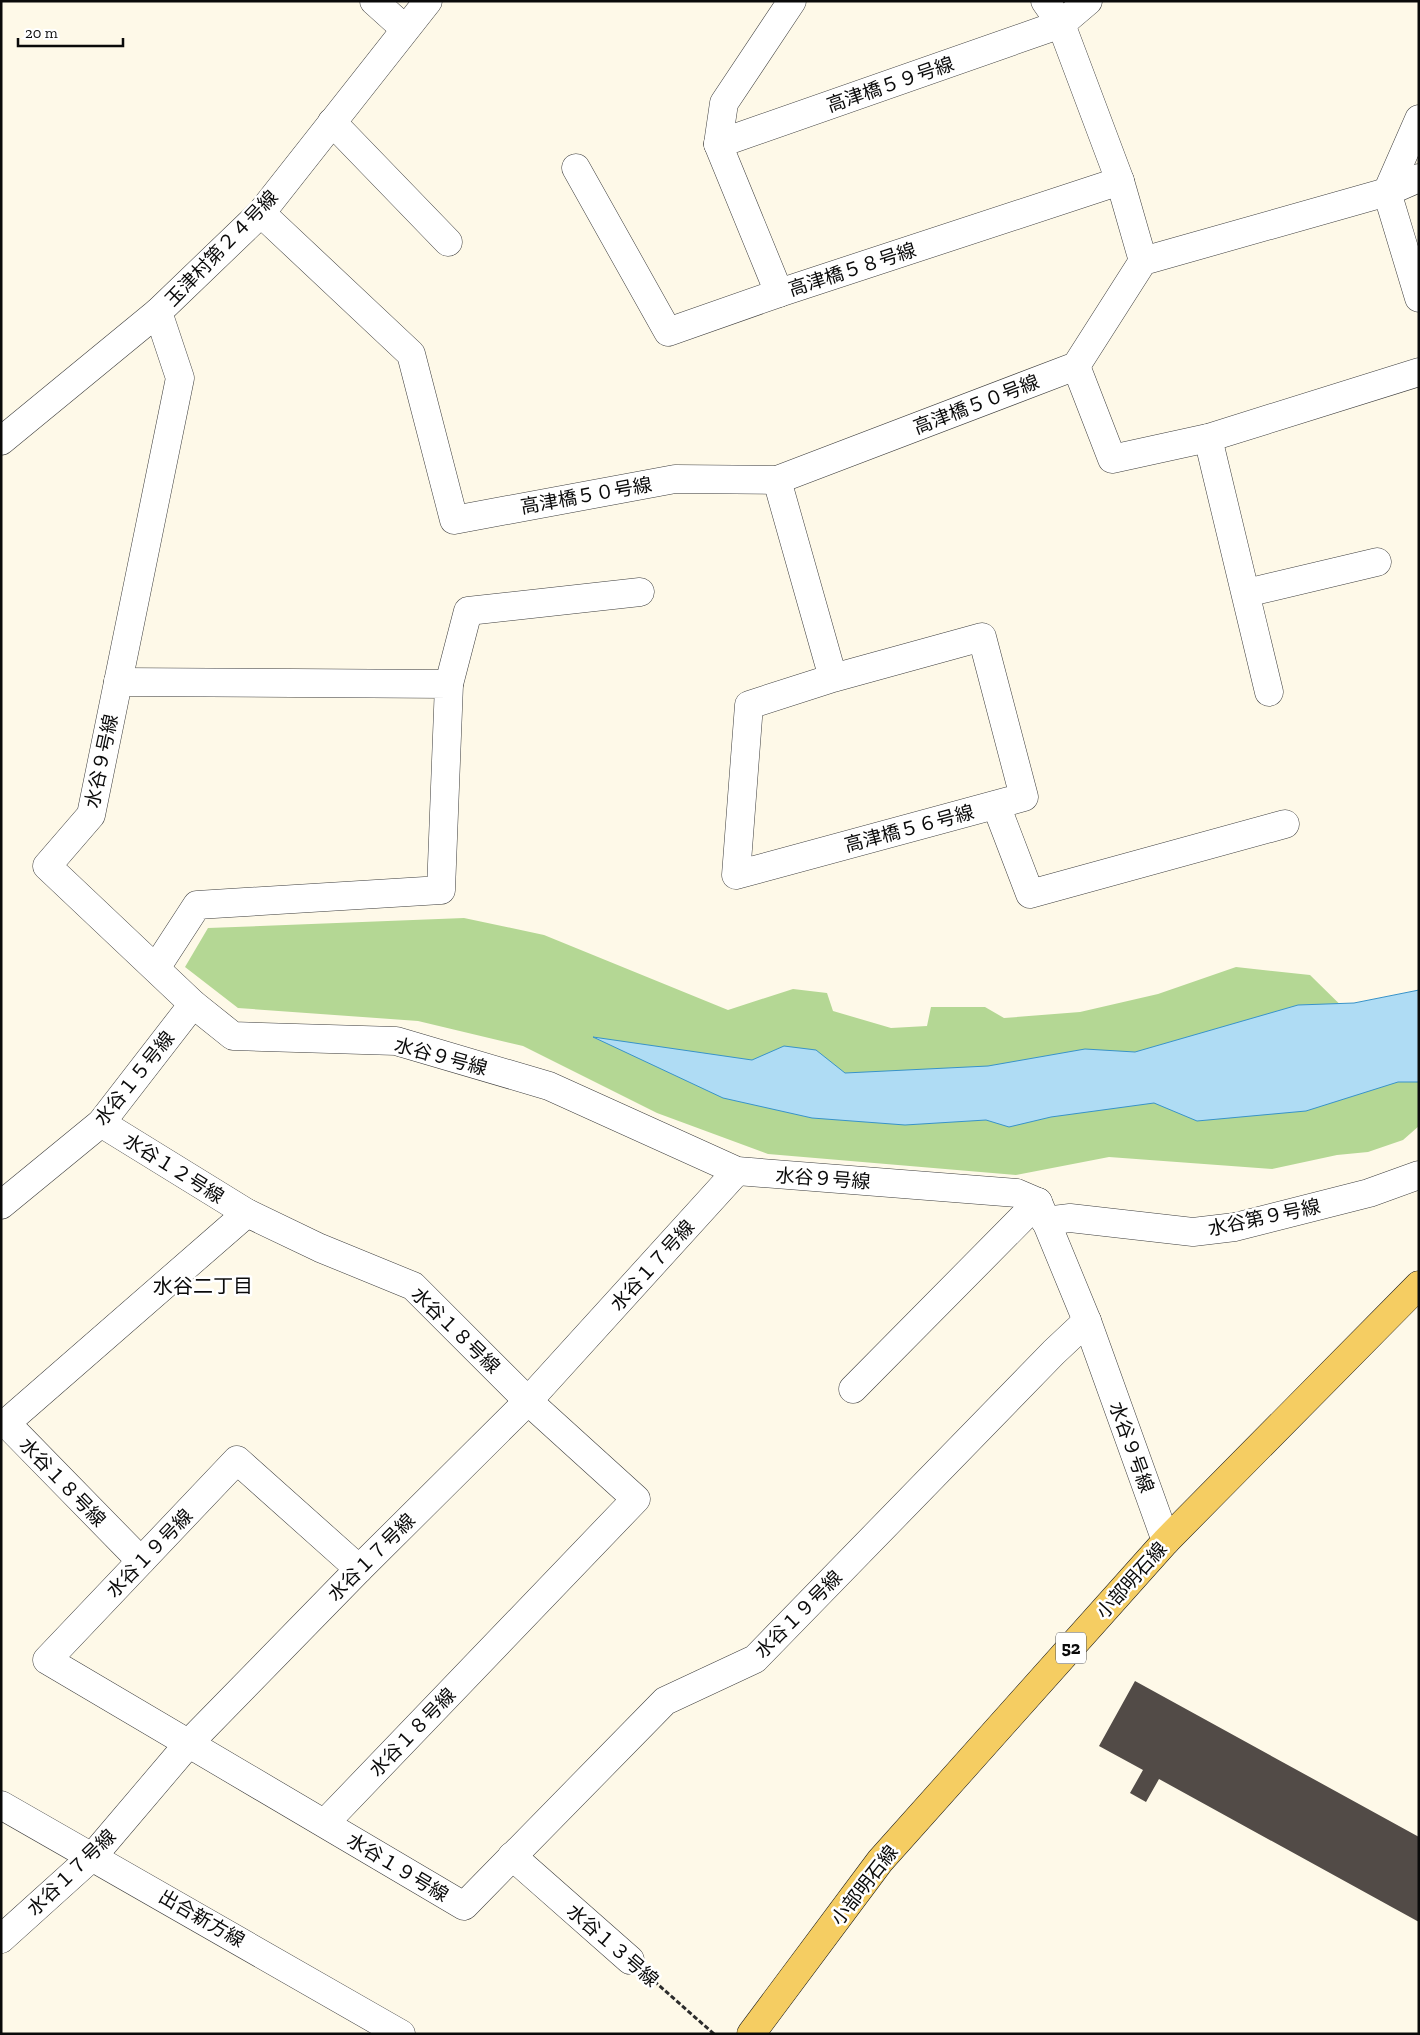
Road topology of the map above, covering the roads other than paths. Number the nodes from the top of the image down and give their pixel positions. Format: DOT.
graph roads {
  1 [pos="374,1"];
  2 [pos="428,1"];
  3 [pos="792,1"];
  4 [pos="1045,1"];
  5 [pos="1088,1"];
  6 [pos="1062,24"];
  7 [pos="405,29"];
  8 [pos="1419,120"];
  9 [pos="332,122"];
  10 [pos="718,144"];
  11 [pos="576,168"];
  12 [pos="1419,178"];
  13 [pos="1120,181"];
  14 [pos="1387,192"];
  15 [pos="261,213"];
  16 [pos="448,242"];
  17 [pos="1143,261"];
  18 [pos="780,292"];
  19 [pos="1419,298"];
  20 [pos="158,312"];
  21 [pos="1076,366"];
  22 [pos="1419,372"];
  23 [pos="1208,438"];
  24 [pos="1,441"];
  25 [pos="777,480"];
  26 [pos="1377,562"];
  27 [pos="640,592"];
  28 [pos="1246,593"];
  29 [pos="833,678"];
  30 [pos="118,682"];
  31 [pos="449,684"];
  32 [pos="1268,692"];
  33 [pos="996,805"];
  34 [pos="1285,824"];
  35 [pos="156,968"];
  36 [pos="194,1004"];
  37 [pos="100,1123"];
  38 [pos="737,1171"];
  39 [pos="1419,1175"];
  40 [pos="1,1205"];
  41 [pos="1042,1211"];
  42 [pos="247,1212"];
  43 [pos="1419,1286"];
  44 [pos="1087,1321"];
  45 [pos="853,1389"];
  46 [pos="528,1401"];
  47 [pos="4,1426"];
  48 [pos="1166,1541"];
  49 [pos="141,1561"];
  50 [pos="359,1569"];
  51 [pos="189,1743"];
  52 [pos="1,1805"];
  53 [pos="324,1823"];
  54 [pos="93,1856"];
  55 [pos="512,1856"];
  56 [pos="1,1939"];
  57 [pos="630,1960"];
  58 [pos="401,2034"];
  59 [pos="751,2034"];
  1 -- 7 [label="street"];
  2 -- 7 [label="street, 玉津村第２４号線"];
  3 -- 10 [label="street"];
  4 -- 6 [label="street"];
  5 -- 6 [label="street"];
  6 -- 10 [label="street, 高津橋５９号線"];
  6 -- 13 [label="street"];
  7 -- 9 [label="street, 玉津村第２４号線"];
  8 -- 14 [label="street"];
  9 -- 15 [label="street, 玉津村第２４号線"];
  9 -- 16 [label="street"];
  10 -- 18 [label="street, 高津橋５８号線"];
  11 -- 18 [label="street"];
  12 -- 14 [label="street"];
  13 -- 17 [label="street"];
  13 -- 18 [label="street, 高津橋５８号線"];
  14 -- 17 [label="street"];
  14 -- 19 [label="street"];
  15 -- 20 [label="street, 玉津村第２４号線"];
  15 -- 25 [label="street, 高津橋５０号線"];
  17 -- 21 [label="street"];
  20 -- 24 [label="street, 玉津村第２４号線"];
  20 -- 30 [label="street, 水谷９号線"];
  21 -- 23 [label="street"];
  21 -- 25 [label="street, 高津橋５０号線"];
  22 -- 23 [label="street"];
  23 -- 28 [label="street"];
  25 -- 29 [label="street"];
  26 -- 28 [label="street"];
  27 -- 31 [label="street"];
  28 -- 32 [label="street"];
  29 -- 33 [label="street, 高津橋５６号線"];
  29 -- 33 [label="street, 高津橋５６号線"];
  30 -- 31 [label="street"];
  30 -- 35 [label="street, 水谷９号線"];
  31 -- 35 [label="street"];
  33 -- 34 [label="street"];
  35 -- 36 [label="street, 水谷９号線"];
  36 -- 37 [label="street, 水谷１５号線"];
  36 -- 38 [label="street, 水谷９号線"];
  37 -- 40 [label="street, 水谷１５号線"];
  37 -- 42 [label="street, 水谷１２号線"];
  38 -- 41 [label="street, 水谷９号線"];
  38 -- 46 [label="street, 水谷１７号線"];
  39 -- 41 [label="street, 水谷第９号線"];
  41 -- 44 [label="street, 水谷９号線"];
  41 -- 45 [label="street"];
  42 -- 46 [label="street, 水谷１８号線"];
  42 -- 47 [label="street, 水谷１８号線"];
  43 -- 48 [label="main road, 小部明石線 / 52"];
  44 -- 48 [label="street, 水谷９号線"];
  44 -- 55 [label="street, 水谷１９号線"];
  46 -- 50 [label="street, 水谷１７号線"];
  46 -- 53 [label="street, 水谷１８号線"];
  47 -- 49 [label="street, 水谷１８号線"];
  48 -- 59 [label="main road, 小部明石線 / 52"];
  49 -- 50 [label="street, 水谷１９号線"];
  49 -- 51 [label="street, 水谷１９号線"];
  50 -- 51 [label="street, 水谷１７号線"];
  51 -- 53 [label="street, 水谷１９号線"];
  51 -- 54 [label="street, 水谷１７号線"];
  52 -- 54 [label="street, 出合新方線"];
  53 -- 55 [label="street, 水谷１９号線"];
  54 -- 56 [label="street, 水谷１７号線"];
  54 -- 58 [label="street, 出合新方線"];
  55 -- 57 [label="street, 水谷１３号線"];
}
